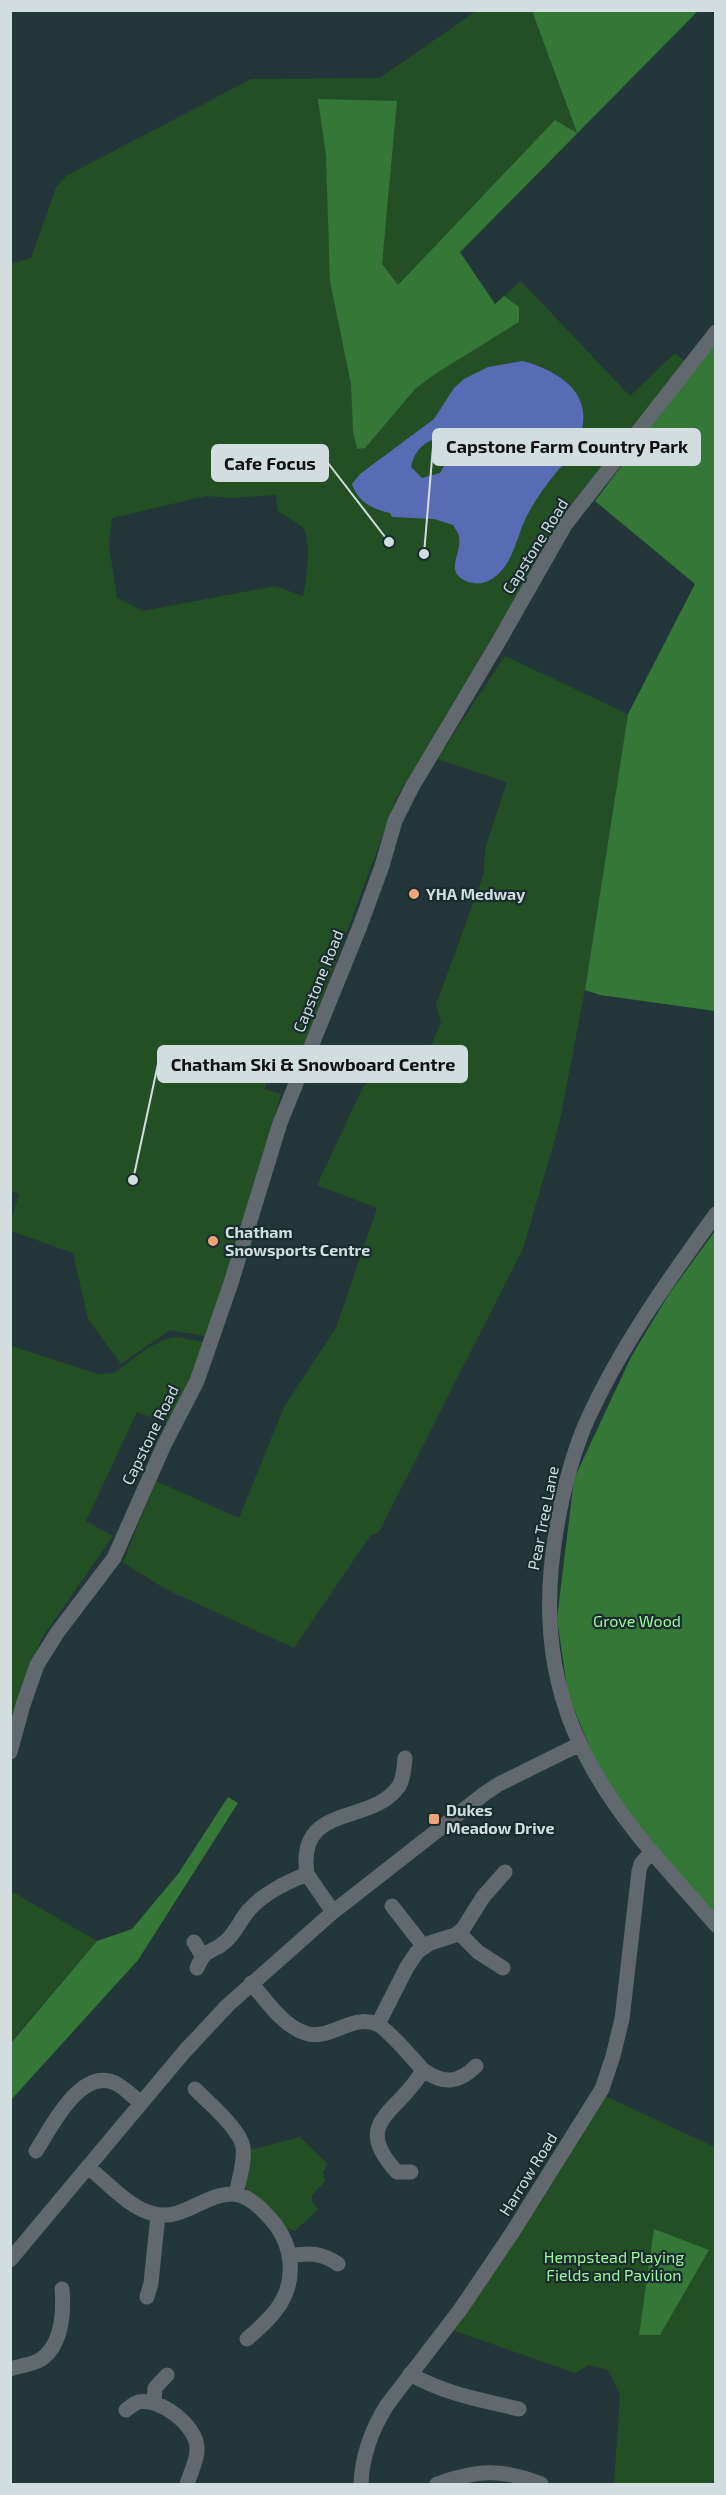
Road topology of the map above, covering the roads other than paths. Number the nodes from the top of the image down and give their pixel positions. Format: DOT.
graph roads {
  1 [pos="716,332"];
  2 [pos="716,1214"];
  3 [pos="580,1744"];
  4 [pos="10,1752"];
  5 [pos="405,1758"];
  6 [pos="651,1852"];
  7 [pos="505,1872"];
  8 [pos="307,1874"];
  9 [pos="392,1906"];
  10 [pos="333,1912"];
  11 [pos="716,1925"];
  12 [pos="459,1933"];
  13 [pos="424,1947"];
  14 [pos="198,1955"];
  15 [pos="503,1968"];
  16 [pos="251,1983"];
  17 [pos="378,2024"];
  18 [pos="476,2066"];
  19 [pos="423,2070"];
  20 [pos="195,2089"];
  21 [pos="141,2103"];
  22 [pos="36,2151"];
  23 [pos="88,2167"];
  24 [pos="411,2172"];
  25 [pos="236,2194"];
  26 [pos="158,2215"];
  27 [pos="290,2256"];
  28 [pos="10,2260"];
  29 [pos="338,2264"];
  30 [pos="62,2289"];
  31 [pos="147,2297"];
  32 [pos="247,2339"];
  33 [pos="10,2369"];
  34 [pos="410,2374"];
  35 [pos="167,2375"];
  36 [pos="154,2403"];
  37 [pos="519,2409"];
  38 [pos="126,2410"];
  39 [pos="187,2484"];
  40 [pos="362,2484"];
  41 [pos="437,2484"];
  42 [pos="541,2484"];
  1 -- 4 [label="street, Capstone Road"];
  2 -- 3 [label="street, Pear Tree Lane"];
  3 -- 6 [label="street, Pear Tree Lane"];
  3 -- 10 [label="street"];
  5 -- 8 [label="street"];
  6 -- 11 [label="street, Pear Tree Lane"];
  6 -- 34 [label="street, Harrow Road"];
  7 -- 12 [label="street"];
  8 -- 10 [label="street"];
  8 -- 14 [label="street"];
  9 -- 13 [label="street"];
  10 -- 16 [label="street"];
  12 -- 13 [label="street"];
  12 -- 15 [label="street"];
  13 -- 17 [label="street"];
  16 -- 17 [label="street"];
  16 -- 21 [label="street"];
  17 -- 19 [label="street"];
  18 -- 19 [label="street"];
  19 -- 24 [label="street"];
  20 -- 25 [label="street"];
  21 -- 22 [label="street"];
  21 -- 23 [label="street"];
  23 -- 26 [label="street"];
  23 -- 28 [label="street"];
  25 -- 26 [label="street"];
  25 -- 27 [label="street"];
  26 -- 31 [label="street"];
  27 -- 29 [label="street"];
  27 -- 32 [label="street"];
  30 -- 33 [label="street"];
  34 -- 37 [label="street"];
  34 -- 40 [label="street, Harrow Road"];
  35 -- 36 [label="street"];
  36 -- 38 [label="street"];
  36 -- 39 [label="street"];
  41 -- 42 [label="street"];
}
